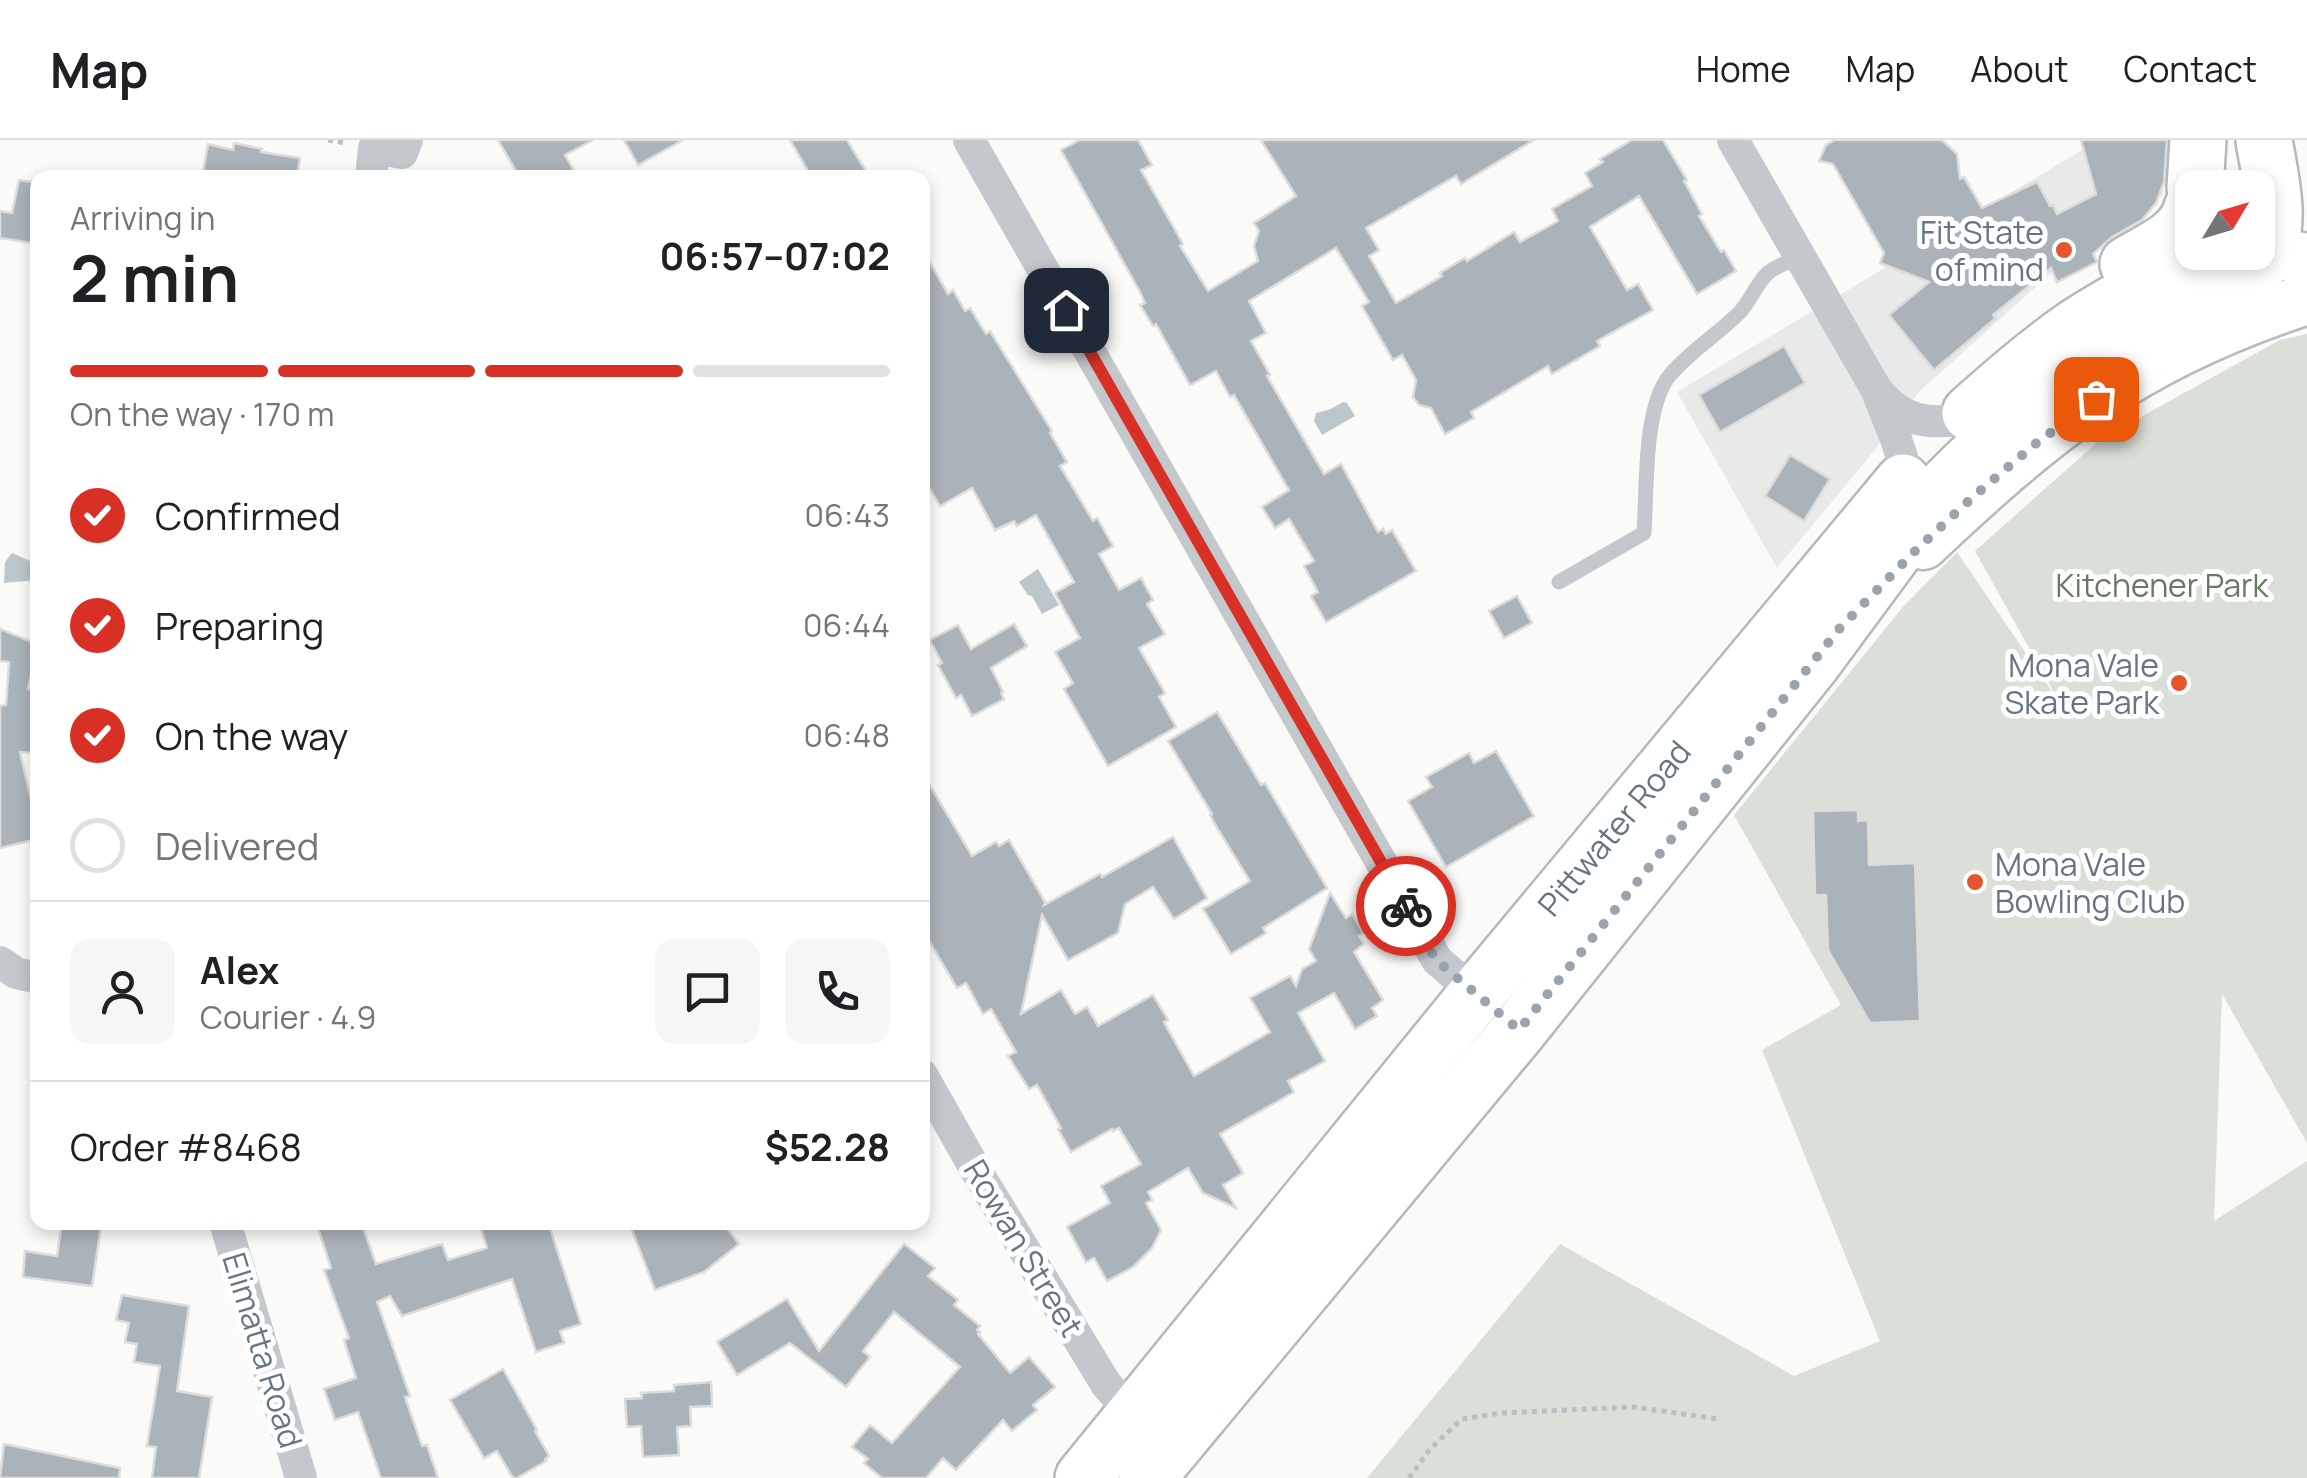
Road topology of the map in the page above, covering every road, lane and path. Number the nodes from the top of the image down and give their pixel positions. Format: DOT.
graph roads {
  1 [pos="407,140"];
  2 [pos="969,140"];
  3 [pos="1734,140"];
  4 [pos="2198,140"];
  5 [pos="2230,140"];
  6 [pos="2264,140"];
  7 [pos="2296,140"];
  8 [pos="2307,161"];
  9 [pos="377,168"];
  10 [pos="2197,170"];
  11 [pos="2242,170"];
  12 [pos="2269,170"];
  13 [pos="2175,235"];
  14 [pos="1800,257"];
  15 [pos="2182,270"];
  16 [pos="2255,270"];
  17 [pos="2307,299"];
  18 [pos="1876,390"];
  19 [pos="1965,417"];
  20 [pos="1908,476"];
  21 [pos="1559,582"];
  22 [pos="1840,628"];
  23 [pos="0,962"];
  24 [pos="30,976"];
  25 [pos="1476,995"];
  26 [pos="1519,1030"];
  27 [pos="930,1089"];
  28 [pos="227,1230"];
  29 [pos="1134,1416"];
  30 [pos="1718,1419"];
  31 [pos="301,1478"];
  32 [pos="1083,1478"];
  33 [pos="1147,1478"];
  34 [pos="1410,1478"];
  1 -- 9 [label="street"];
  2 -- 25 [label="street"];
  3 -- 14 [label="street"];
  4 -- 10 [label="highway"];
  5 -- 11 [label="highway"];
  6 -- 12 [label="highway"];
  7 -- 8 [label="highway"];
  13 -- 19 [label="highway"];
  14 -- 18 [label="street"];
  14 -- 21 [label="lane"];
  15 -- 19 [label="highway, Pittwater Road"];
  16 -- 22 [label="highway, Pittwater Road"];
  17 -- 22 [label="main road, Pittwater Road"];
  18 -- 19 [label="street"];
  18 -- 20 [label="street"];
  19 -- 20 [label="highway, Pittwater Road"];
  20 -- 25 [label="highway, Pittwater Road"];
  22 -- 26 [label="highway, Pittwater Road"];
  23 -- 24 [label="street"];
  25 -- 26 [label="street"];
  25 -- 29 [label="highway, Pittwater Road"];
  26 -- 33 [label="highway, Pittwater Road"];
  27 -- 29 [label="street, Rowan Street"];
  28 -- 31 [label="street, Elimatta Road"];
  29 -- 32 [label="highway, Pittwater Road"];
  30 -- 34 [label="path"];
}
